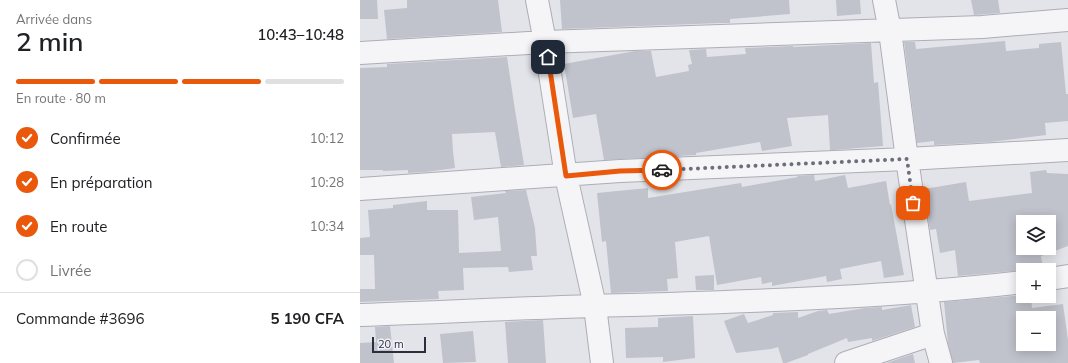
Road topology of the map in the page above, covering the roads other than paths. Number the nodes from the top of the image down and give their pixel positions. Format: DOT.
graph roads {
  1 [pos="537,0"];
  2 [pos="884,0"];
  3 [pos="1068,20"];
  4 [pos="890,31"];
  5 [pos="545,42"];
  6 [pos="360,53"];
  7 [pos="1068,150"];
  8 [pos="907,159"];
  9 [pos="566,176"];
  10 [pos="360,188"];
  11 [pos="1068,276"];
  12 [pos="1056,278"];
  13 [pos="1016,283"];
  14 [pos="926,291"];
  15 [pos="595,306"];
  16 [pos="360,315"];
  17 [pos="933,334"];
  18 [pos="602,363"];
  19 [pos="846,363"];
  20 [pos="941,363"];
  1 -- 5 [label="street"];
  2 -- 4 [label="street"];
  3 -- 4 [label="street"];
  4 -- 5 [label="street"];
  4 -- 8 [label="street"];
  5 -- 6 [label="street"];
  5 -- 9 [label="street"];
  7 -- 8 [label="street"];
  8 -- 9 [label="street"];
  8 -- 14 [label="street"];
  9 -- 10 [label="street"];
  9 -- 15 [label="street"];
  11 -- 12 [label="street"];
  13 -- 14 [label="street"];
  14 -- 15 [label="street"];
  14 -- 17 [label="street"];
  15 -- 16 [label="street"];
  15 -- 18 [label="street"];
  17 -- 19 [label="street"];
  17 -- 20 [label="street"];
}
